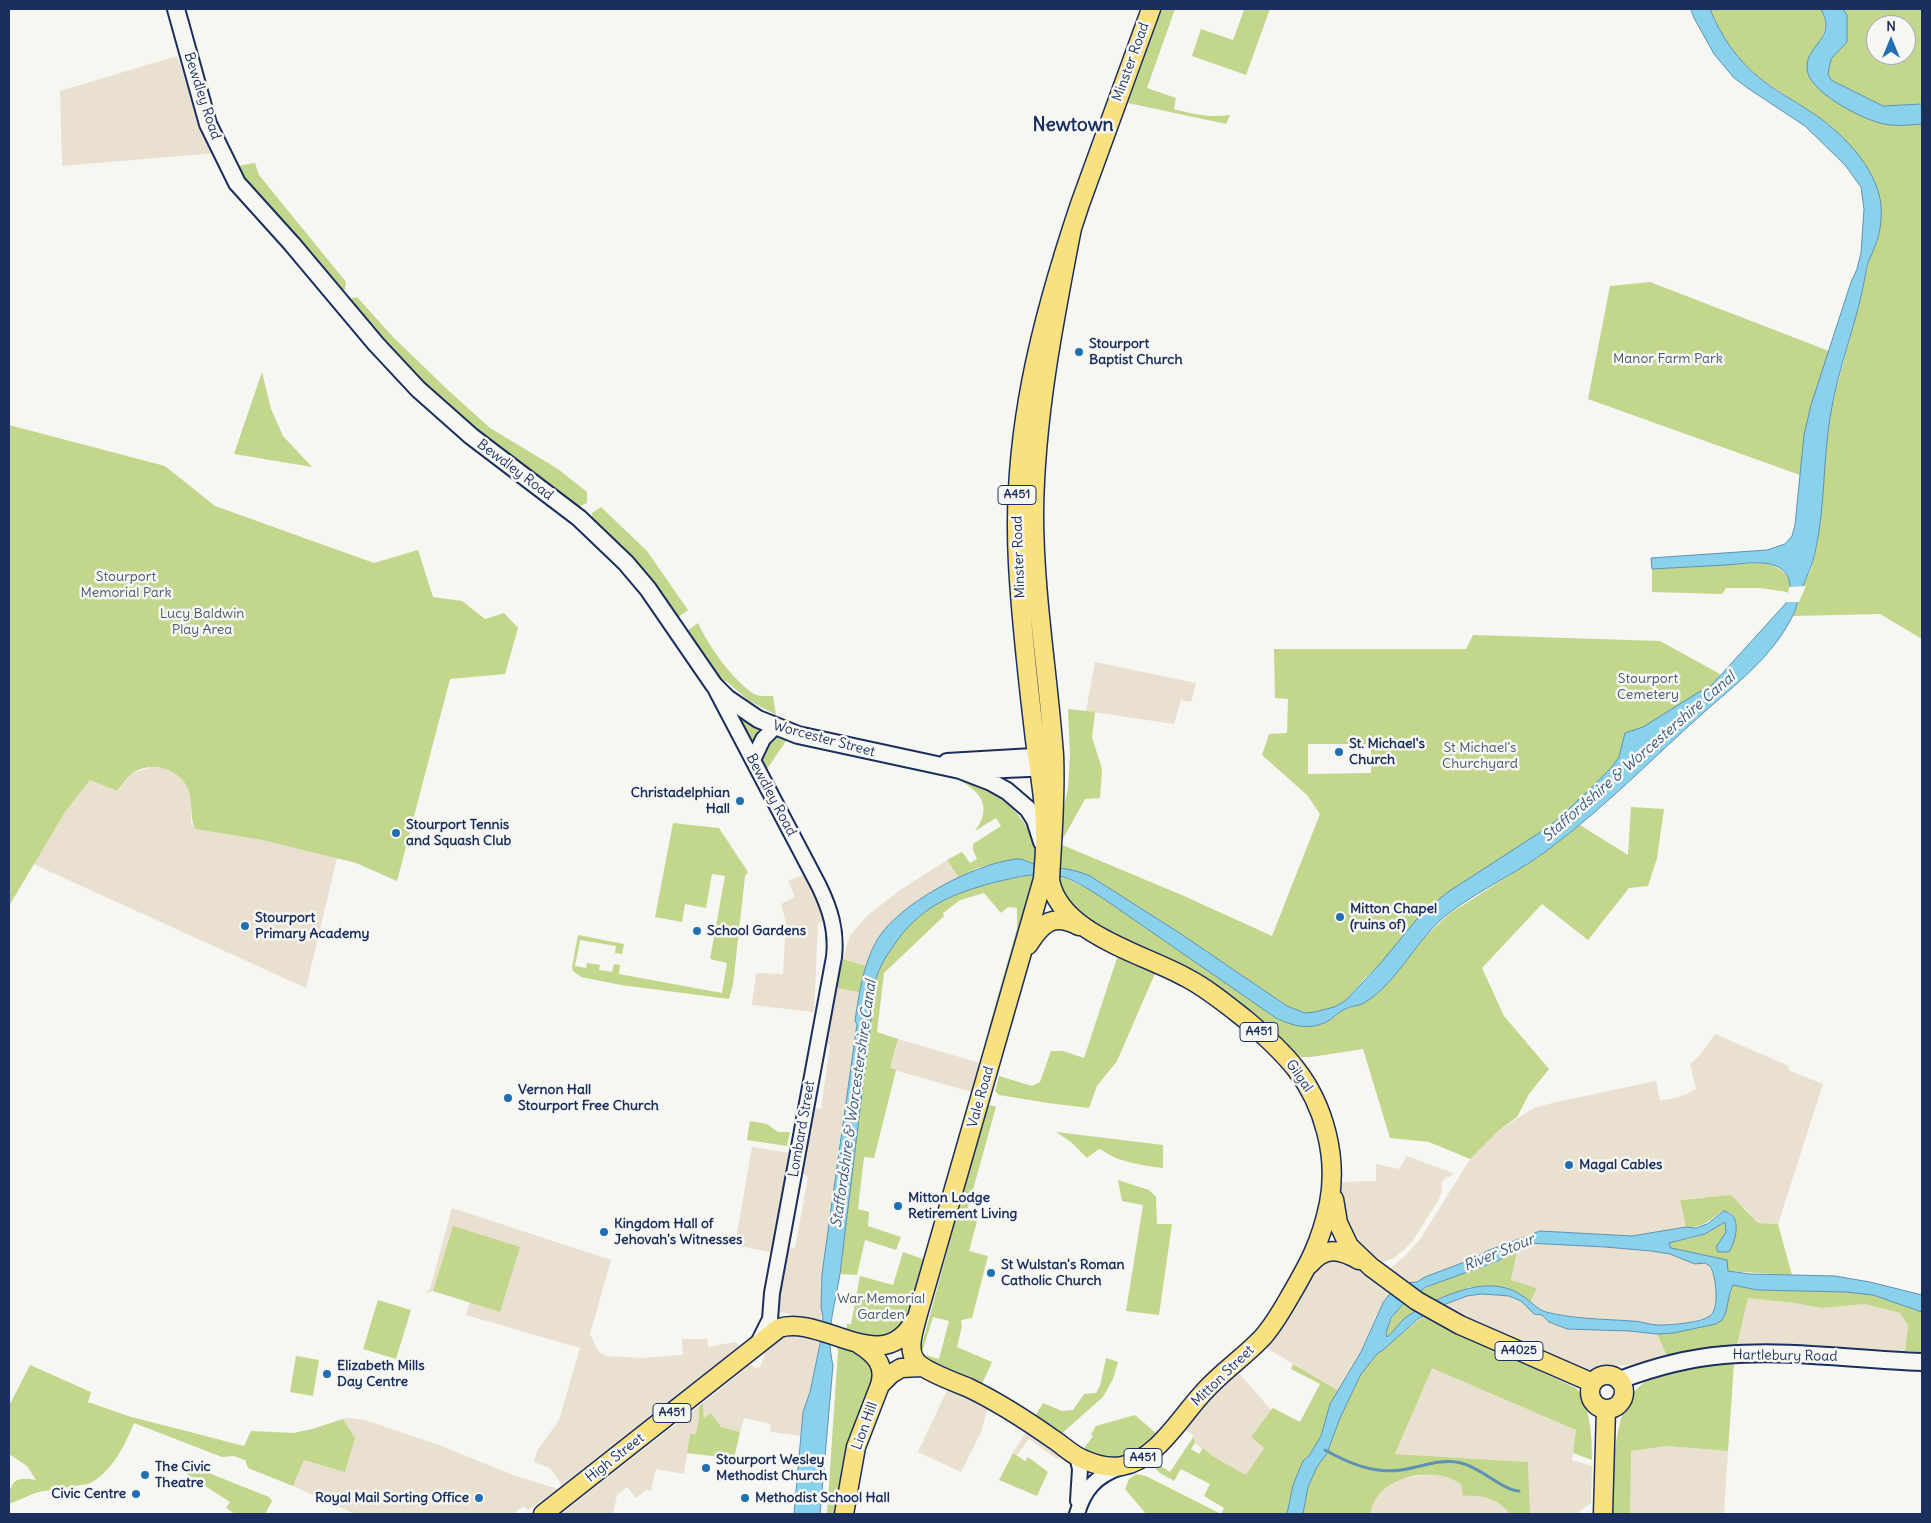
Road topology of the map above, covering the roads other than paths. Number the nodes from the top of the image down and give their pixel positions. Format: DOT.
graph roads {
  1 [pos="176,9"];
  2 [pos="1150,9"];
  3 [pos="714,685"];
  4 [pos="775,726"];
  5 [pos="753,760"];
  6 [pos="918,760"];
  7 [pos="1046,762"];
  8 [pos="960,770"];
  9 [pos="1047,869"];
  10 [pos="1088,931"];
  11 [pos="835,946"];
  12 [pos="1022,954"];
  13 [pos="1332,1171"];
  14 [pos="1371,1267"];
  15 [pos="1306,1270"];
  16 [pos="770,1311"];
  17 [pos="918,1314"];
  18 [pos="810,1329"];
  19 [pos="757,1344"];
  20 [pos="860,1344"];
  21 [pos="1922,1362"];
  22 [pos="921,1367"];
  23 [pos="1620,1380"];
  24 [pos="1592,1383"];
  25 [pos="880,1385"];
  26 [pos="1606,1409"];
  27 [pos="1077,1456"];
  28 [pos="1124,1465"];
  29 [pos="543,1514"];
  30 [pos="844,1514"];
  31 [pos="1077,1514"];
  32 [pos="1603,1514"];
  1 -- 3 [label="main road, Bewdley Road"];
  2 -- 7 [label="main road, Minster Road / A451"];
  3 -- 4 [label="main road, Worcester Street"];
  3 -- 5 [label="street, Bewdley Road"];
  4 -- 5 [label="street"];
  4 -- 6 [label="main road, Worcester Street"];
  5 -- 11 [label="street, Bewdley Road"];
  6 -- 7 [label="main road, Worcester Street"];
  6 -- 8 [label="main road, Worcester Street"];
  7 -- 8 [label="main road, Worcester Street"];
  7 -- 9 [label="main road, Minster Road / A451"];
  8 -- 9 [label="main road, Worcester Street"];
  9 -- 10 [label="main road, Gilgal / A451"];
  9 -- 12 [label="main road, Vale Road / A451"];
  10 -- 12 [label="main road"];
  10 -- 13 [label="main road, Gilgal / A451"];
  11 -- 16 [label="street, Lombard Street"];
  12 -- 17 [label="main road, Vale Road / A451"];
  13 -- 14 [label="main road"];
  13 -- 15 [label="main road, Gilgal / A451"];
  14 -- 15 [label="main road, A4025"];
  14 -- 24 [label="main road, A4025"];
  15 -- 28 [label="main road, Mitton Street / A451"];
  16 -- 18 [label="street"];
  16 -- 19 [label="street, High Street"];
  17 -- 20 [label="main road"];
  17 -- 22 [label="main road, A451"];
  18 -- 19 [label="main road, High Street / A451"];
  18 -- 20 [label="main road, High Street"];
  19 -- 29 [label="main road, High Street / A451"];
  20 -- 25 [label="main road"];
  21 -- 23 [label="main road, Hartlebury Road"];
  22 -- 25 [label="main road, Lion Hill"];
  22 -- 27 [label="main road, Mitton Street / A451"];
  23 -- 24 [label="main road"];
  23 -- 26 [label="main road"];
  24 -- 26 [label="main road"];
  25 -- 30 [label="main road, Lion Hill"];
  26 -- 32 [label="main road"];
  27 -- 28 [label="main road, Mitton Street / A451"];
  27 -- 31 [label="street"];
  28 -- 31 [label="street, Mitton Street"];
}
